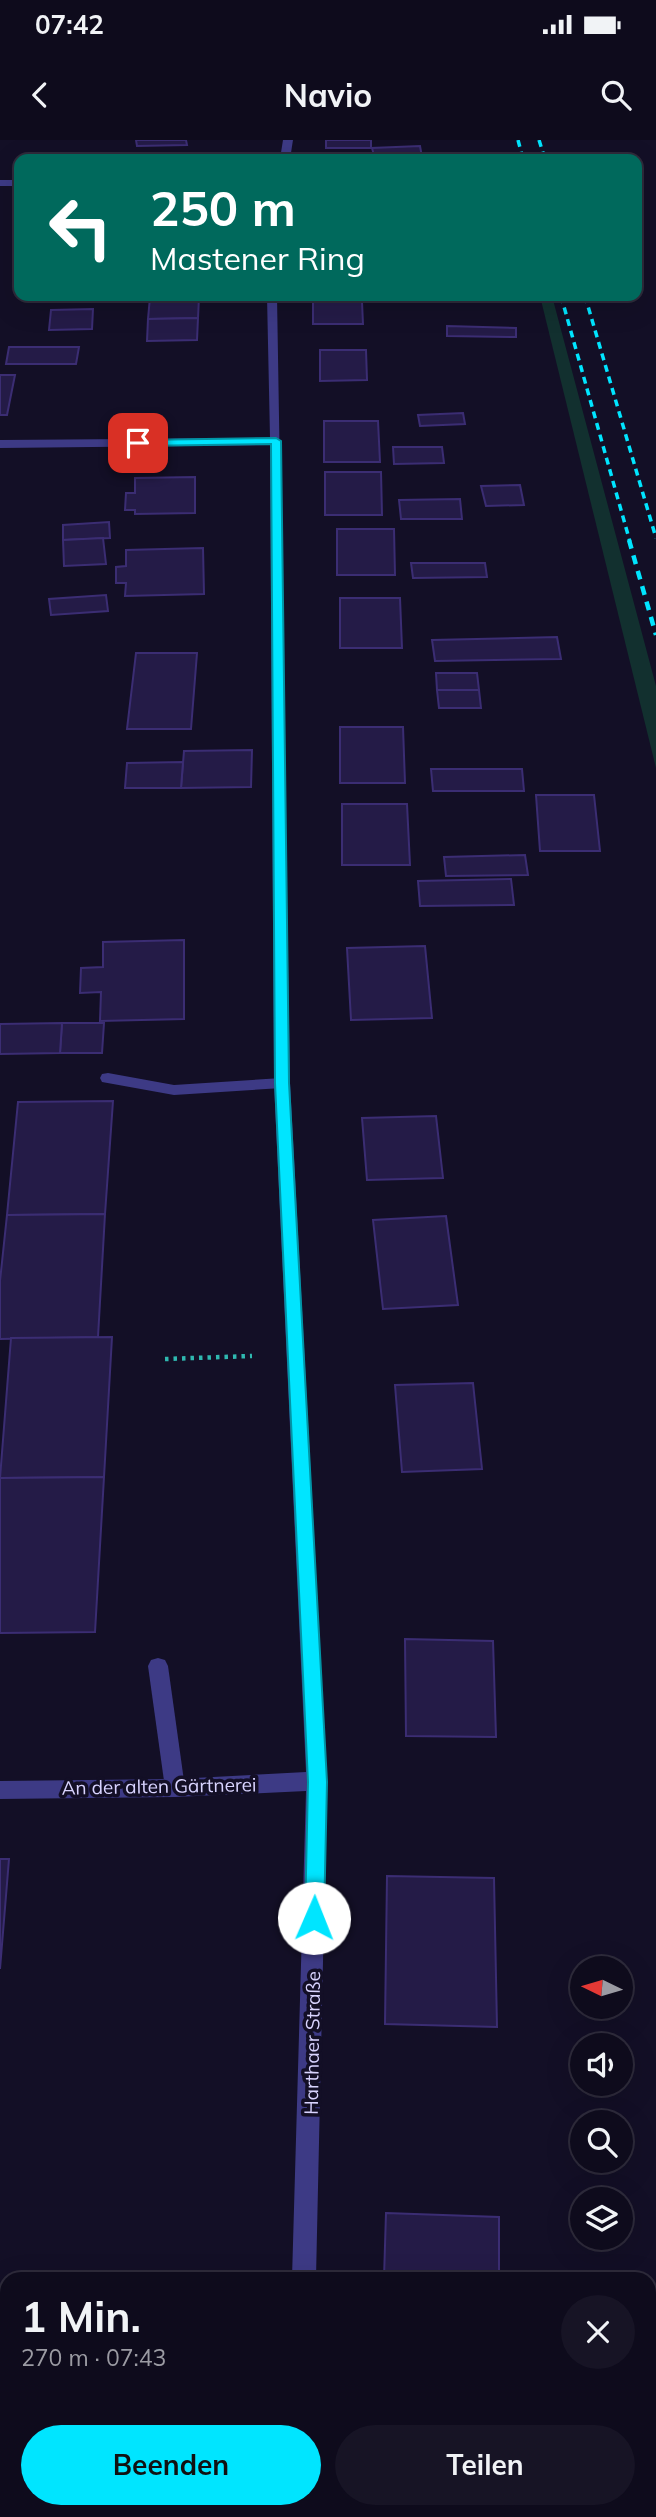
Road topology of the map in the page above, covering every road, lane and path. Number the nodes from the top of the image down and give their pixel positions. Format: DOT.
graph roads {
  1 [pos="272,301"];
  2 [pos="276,441"];
  3 [pos="0,444"];
  4 [pos="108,1078"];
  5 [pos="282,1083"];
  6 [pos="296,1355"];
  7 [pos="165,1359"];
  8 [pos="158,1666"];
  9 [pos="317,1782"];
  10 [pos="175,1788"];
  11 [pos="0,1790"];
  12 [pos="304,2272"];
  1 -- 2 [label="street, Harthaer Straße"];
  2 -- 3 [label="street"];
  2 -- 5 [label="street, Harthaer Straße"];
  4 -- 5 [label="street"];
  5 -- 6 [label="street, Harthaer Straße"];
  6 -- 7 [label="path"];
  6 -- 9 [label="street, Harthaer Straße"];
  8 -- 10 [label="street"];
  9 -- 10 [label="street, An der alten Gärtnerei"];
  9 -- 12 [label="street, Harthaer Straße"];
  10 -- 11 [label="street, An der alten Gärtnerei"];
}
